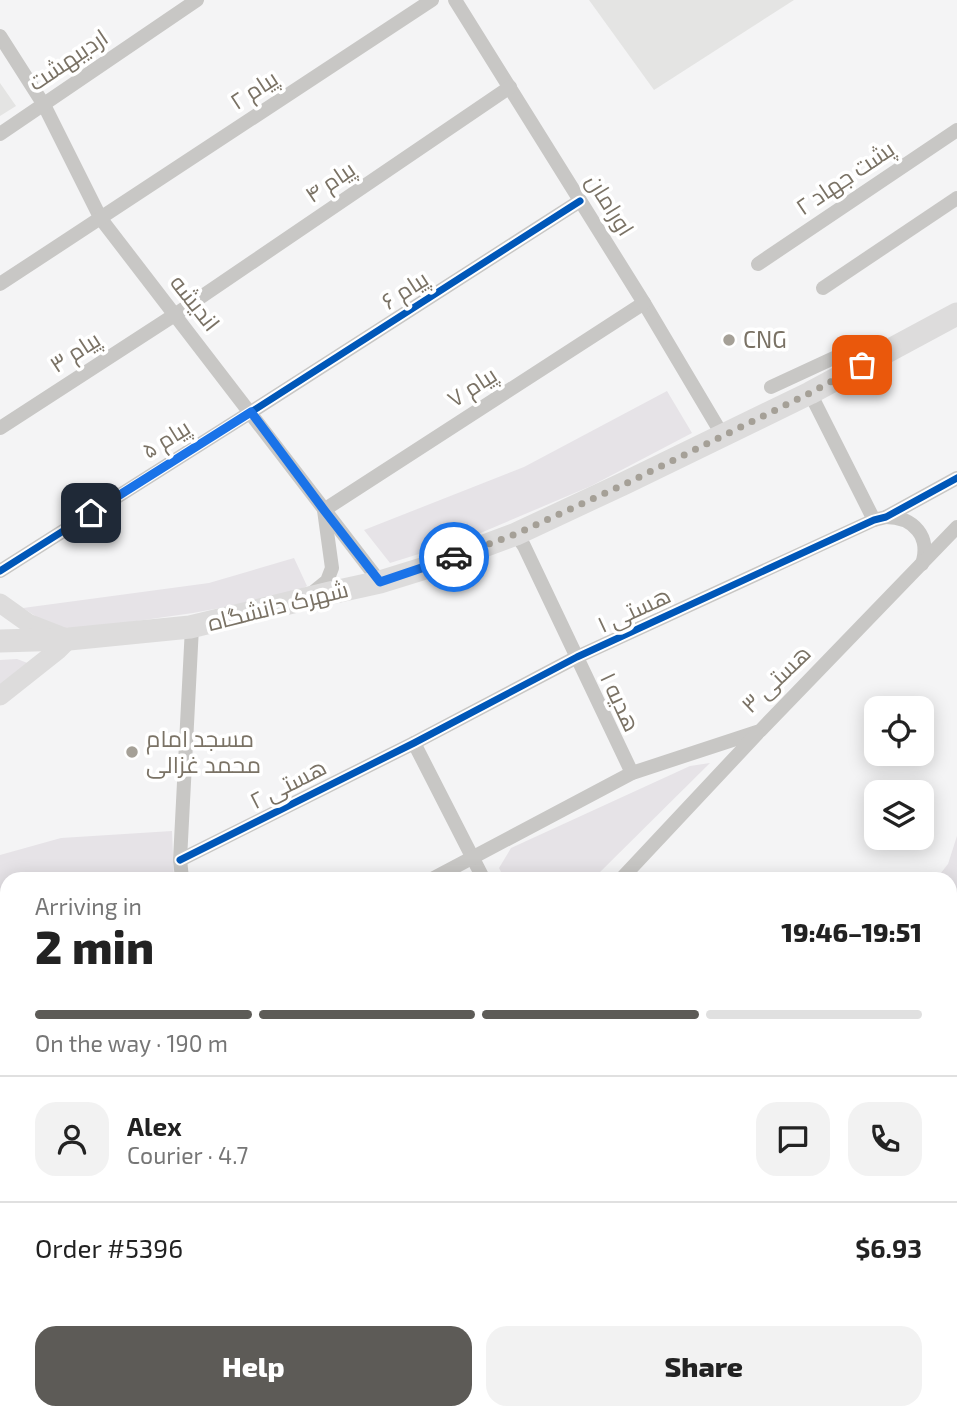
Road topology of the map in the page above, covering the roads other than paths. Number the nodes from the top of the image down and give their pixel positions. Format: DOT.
graph roads {
  1 [pos="197,0"];
  2 [pos="432,0"];
  3 [pos="455,0"];
  4 [pos="0,36"];
  5 [pos="510,88"];
  6 [pos="44,105"];
  7 [pos="957,130"];
  8 [pos="0,134"];
  9 [pos="957,198"];
  10 [pos="580,201"];
  11 [pos="101,219"];
  12 [pos="758,264"];
  13 [pos="0,284"];
  14 [pos="823,288"];
  15 [pos="644,303"];
  16 [pos="176,314"];
  17 [pos="957,314"];
  18 [pos="957,328"];
  19 [pos="838,356"];
  20 [pos="771,387"];
  21 [pos="812,398"];
  22 [pos="251,412"];
  23 [pos="0,428"];
  24 [pos="723,436"];
  25 [pos="957,478"];
  26 [pos="324,510"];
  27 [pos="880,518"];
  28 [pos="957,527"];
  29 [pos="520,540"];
  30 [pos="922,565"];
  31 [pos="0,571"];
  32 [pos="380,582"];
  33 [pos="303,599"];
  34 [pos="0,603"];
  35 [pos="192,634"];
  36 [pos="0,641"];
  37 [pos="63,644"];
  38 [pos="0,653"];
  39 [pos="577,657"];
  40 [pos="0,696"];
  41 [pos="760,731"];
  42 [pos="414,743"];
  43 [pos="632,773"];
  44 [pos="473,858"];
  45 [pos="180,860"];
  46 [pos="181,872"];
  47 [pos="446,872"];
  48 [pos="480,872"];
  49 [pos="628,872"];
  1 -- 6 [label="street, اردیبهشت"];
  2 -- 11 [label="street, پیام ۲"];
  3 -- 5 [label="street, اورامان"];
  4 -- 6 [label="street, اندیشه"];
  5 -- 10 [label="street, اورامان"];
  5 -- 16 [label="street, پیام ۴"];
  6 -- 8 [label="street, اردیبهشت"];
  6 -- 11 [label="street, اندیشه"];
  7 -- 12 [label="street, پشت جهاد ۲"];
  9 -- 14 [label="street"];
  10 -- 15 [label="street, اورامان"];
  10 -- 22 [label="street, پیام ۶"];
  11 -- 13 [label="street, پیام ۲"];
  11 -- 16 [label="street, اندیشه"];
  15 -- 24 [label="street, اورامان"];
  15 -- 26 [label="street, پیام ۷"];
  16 -- 22 [label="street, اندیشه"];
  16 -- 23 [label="street, پیام ۳"];
  17 -- 21 [label="main road, شهرک دانشگاه"];
  18 -- 21 [label="main road"];
  19 -- 20 [label="street"];
  21 -- 24 [label="main road, شهرک دانشگاه"];
  21 -- 27 [label="street"];
  21 -- 29 [label="main road"];
  22 -- 26 [label="street, اندیشه"];
  22 -- 31 [label="street, پیام ۵"];
  24 -- 29 [label="main road, شهرک دانشگاه"];
  25 -- 27 [label="street, هستی ۱"];
  26 -- 32 [label="street, اندیشه"];
  26 -- 33 [label="street"];
  27 -- 30 [label="street"];
  27 -- 39 [label="street, هستی ۱"];
  28 -- 30 [label="street, هستی ۳"];
  29 -- 32 [label="main road, شهرک دانشگاه"];
  29 -- 35 [label="main road"];
  29 -- 39 [label="street, هدیه ۱"];
  30 -- 41 [label="street, هستی ۳"];
  32 -- 33 [label="main road, شهرک دانشگاه"];
  33 -- 35 [label="main road, شهرک دانشگاه"];
  34 -- 37 [label="main road"];
  35 -- 37 [label="main road, شهرک دانشگاه"];
  35 -- 45 [label="street"];
  36 -- 37 [label="main road, شهرک دانشگاه"];
  37 -- 38 [label="main road"];
  37 -- 40 [label="main road"];
  39 -- 42 [label="street, هستی ۱"];
  39 -- 43 [label="street, هدیه ۱"];
  41 -- 43 [label="street, هستی ۳"];
  41 -- 49 [label="street"];
  42 -- 44 [label="street"];
  42 -- 45 [label="street, هستی ۲"];
  43 -- 44 [label="street, هستی ۳"];
  44 -- 47 [label="street, هستی ۳"];
  44 -- 48 [label="street"];
  45 -- 46 [label="street"];
}
